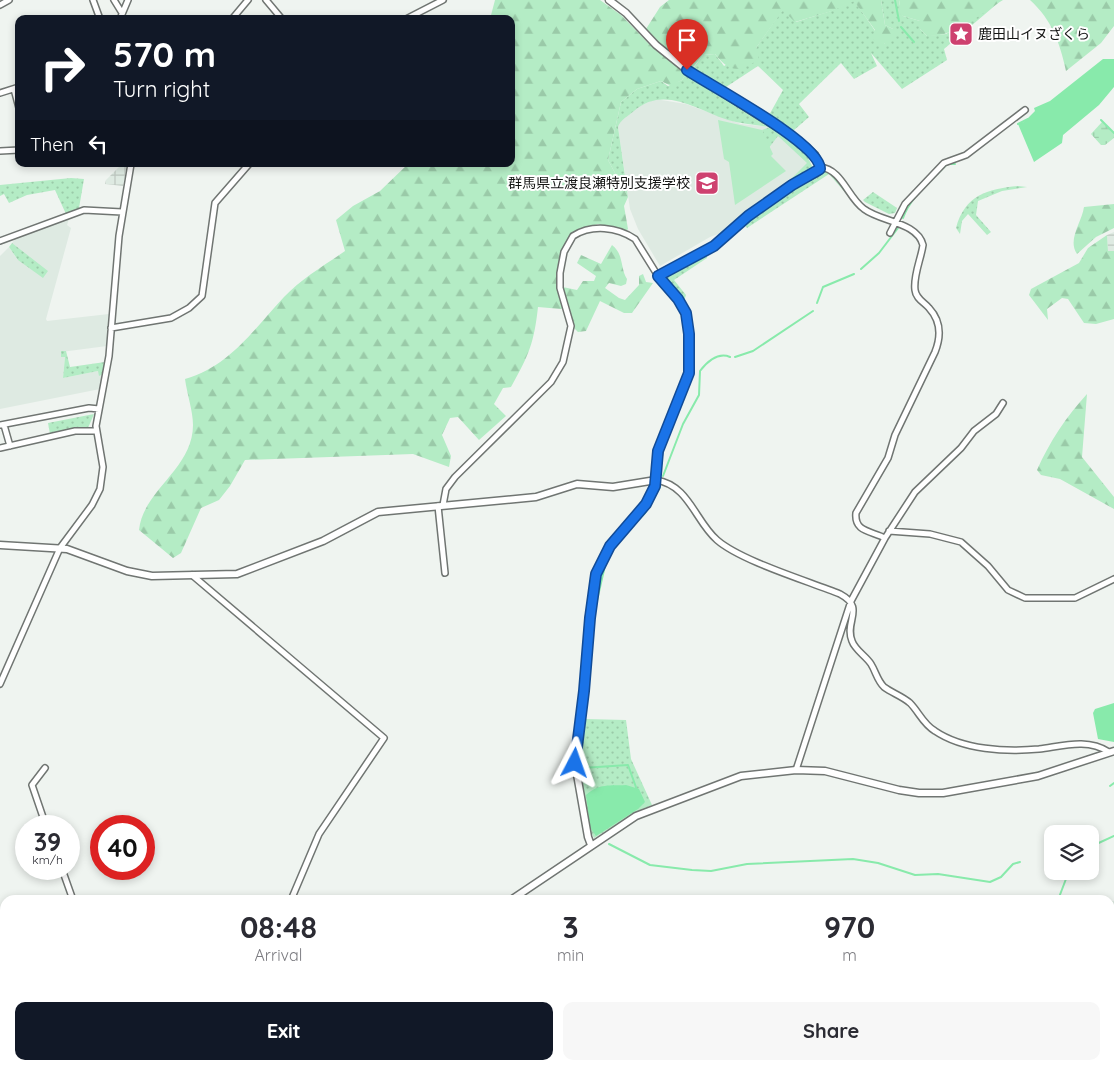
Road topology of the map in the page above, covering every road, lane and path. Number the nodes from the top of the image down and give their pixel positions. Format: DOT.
graph roads {
  1 [pos="9,0"];
  2 [pos="93,0"];
  3 [pos="114,0"];
  4 [pos="128,0"];
  5 [pos="248,0"];
  6 [pos="266,0"];
  7 [pos="443,0"];
  8 [pos="609,0"];
  9 [pos="0,4"];
  10 [pos="122,13"];
  11 [pos="99,15"];
  12 [pos="235,15"];
  13 [pos="279,15"];
  14 [pos="414,15"];
  15 [pos="15,88"];
  16 [pos="0,93"];
  17 [pos="1025,110"];
  18 [pos="15,150"];
  19 [pos="0,151"];
  20 [pos="130,167"];
  21 [pos="246,167"];
  22 [pos="820,167"];
  23 [pos="122,212"];
  24 [pos="896,224"];
  25 [pos="890,232"];
  26 [pos="0,242"];
  27 [pos="658,276"];
  28 [pos="111,328"];
  29 [pos="1003,403"];
  30 [pos="99,409"];
  31 [pos="2,425"];
  32 [pos="96,431"];
  33 [pos="10,446"];
  34 [pos="0,448"];
  35 [pos="656,480"];
  36 [pos="441,505"];
  37 [pos="890,531"];
  38 [pos="884,538"];
  39 [pos="0,545"];
  40 [pos="60,548"];
  41 [pos="445,572"];
  42 [pos="192,575"];
  43 [pos="1114,579"];
  44 [pos="851,602"];
  45 [pos="0,684"];
  46 [pos="1112,752"];
  47 [pos="45,768"];
  48 [pos="796,770"];
  49 [pos="42,815"];
  50 [pos="592,845"];
  51 [pos="66,880"];
  52 [pos="71,895"];
  53 [pos="293,895"];
  54 [pos="519,895"];
  1 -- 9 [label="street"];
  2 -- 11 [label="street"];
  3 -- 10 [label="street"];
  4 -- 10 [label="street"];
  5 -- 12 [label="street"];
  6 -- 13 [label="street"];
  7 -- 14 [label="street"];
  8 -- 22 [label="street"];
  15 -- 16 [label="street"];
  17 -- 24 [label="street"];
  18 -- 19 [label="street"];
  20 -- 23 [label="street"];
  21 -- 28 [label="street"];
  22 -- 24 [label="street"];
  22 -- 27 [label="street"];
  23 -- 26 [label="street"];
  23 -- 28 [label="street"];
  24 -- 25 [label="street"];
  24 -- 38 [label="street"];
  27 -- 35 [label="street"];
  27 -- 36 [label="street"];
  28 -- 30 [label="street"];
  29 -- 37 [label="street"];
  30 -- 31 [label="street"];
  30 -- 32 [label="street"];
  31 -- 33 [label="street"];
  32 -- 33 [label="street"];
  32 -- 40 [label="street"];
  33 -- 34 [label="street"];
  35 -- 36 [label="street"];
  35 -- 44 [label="street"];
  35 -- 50 [label="street"];
  36 -- 41 [label="street"];
  36 -- 42 [label="street"];
  37 -- 38 [label="street"];
  37 -- 43 [label="street"];
  38 -- 44 [label="street"];
  39 -- 40 [label="street"];
  40 -- 42 [label="street"];
  40 -- 45 [label="street"];
  42 -- 53 [label="street"];
  44 -- 46 [label="street"];
  44 -- 48 [label="street"];
  46 -- 48 [label="street"];
  47 -- 49 [label="street"];
  48 -- 50 [label="street"];
  50 -- 54 [label="street"];
  51 -- 52 [label="street"];
}
